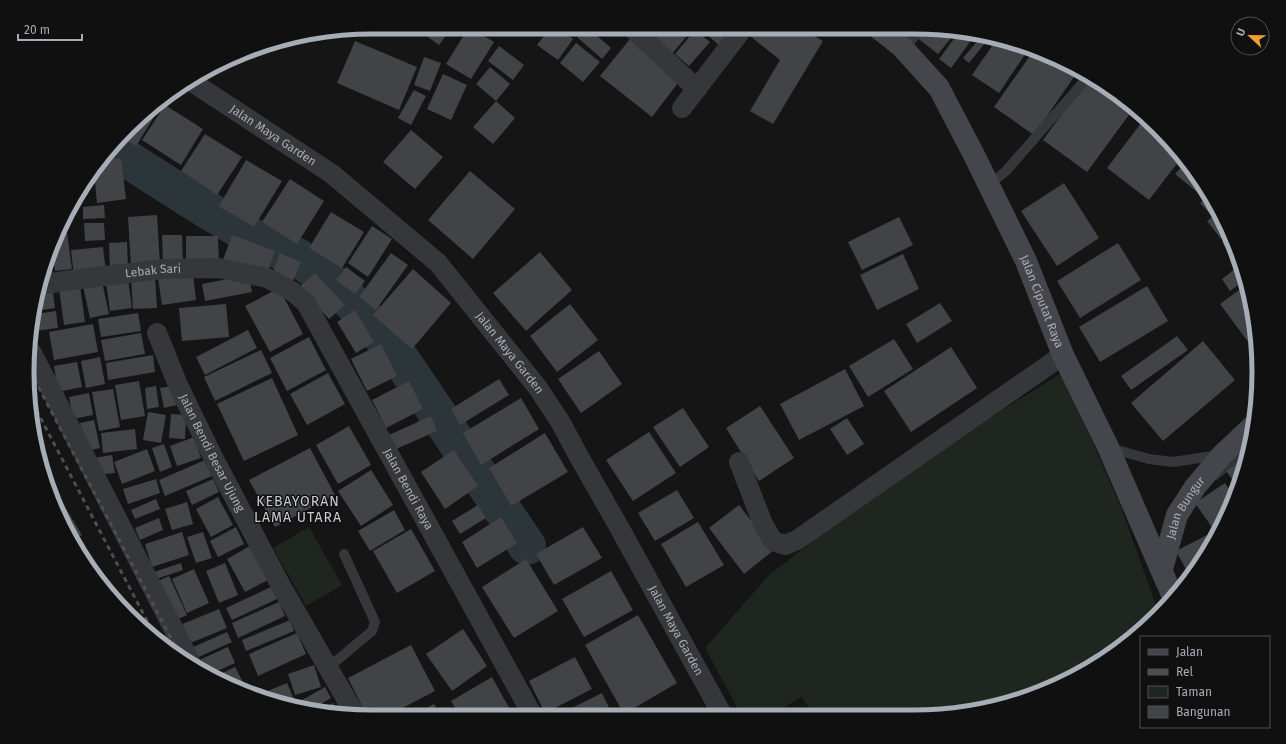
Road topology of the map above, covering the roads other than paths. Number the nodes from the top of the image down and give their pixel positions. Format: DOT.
graph roads {
  1 [pos="638,34"];
  2 [pos="739,34"];
  3 [pos="886,34"];
  4 [pos="910,34"];
  5 [pos="901,46"];
  6 [pos="1085,80"];
  7 [pos="195,84"];
  8 [pos="697,89"];
  9 [pos="682,108"];
  10 [pos="989,185"];
  11 [pos="267,278"];
  12 [pos="46,284"];
  13 [pos="157,333"];
  14 [pos="1063,354"];
  15 [pos="35,358"];
  16 [pos="1247,432"];
  17 [pos="1108,447"];
  18 [pos="1222,455"];
  19 [pos="739,462"];
  20 [pos="344,554"];
  21 [pos="1162,569"];
  22 [pos="1171,592"];
  23 [pos="187,655"];
  24 [pos="328,668"];
  25 [pos="352,709"];
  26 [pos="530,710"];
  27 [pos="720,710"];
  1 -- 8 [label="street"];
  2 -- 8 [label="street"];
  3 -- 5 [label="main road, Jalan Ciputat Raya"];
  4 -- 5 [label="street"];
  5 -- 10 [label="main road, Jalan Ciputat Raya"];
  6 -- 10 [label="lane"];
  7 -- 27 [label="street, Jalan Maya Garden"];
  8 -- 9 [label="street"];
  10 -- 14 [label="main road, Jalan Ciputat Raya"];
  11 -- 12 [label="street, Lebak Sari"];
  11 -- 26 [label="street, Jalan Bendi Raya"];
  13 -- 24 [label="street, Jalan Bendi Besar Ujung"];
  14 -- 17 [label="main road, Jalan Ciputat Raya"];
  14 -- 19 [label="street"];
  15 -- 23 [label="street"];
  16 -- 18 [label="main road, Jalan Bungur"];
  17 -- 18 [label="lane, Jalan Bungur"];
  17 -- 21 [label="main road, Jalan Ciputat Raya"];
  18 -- 21 [label="main road, Jalan Bungur"];
  20 -- 24 [label="lane"];
  21 -- 22 [label="main road, Jalan Ciputat Raya"];
  24 -- 25 [label="street, Jalan Bendi Besar Ujung"];
}
